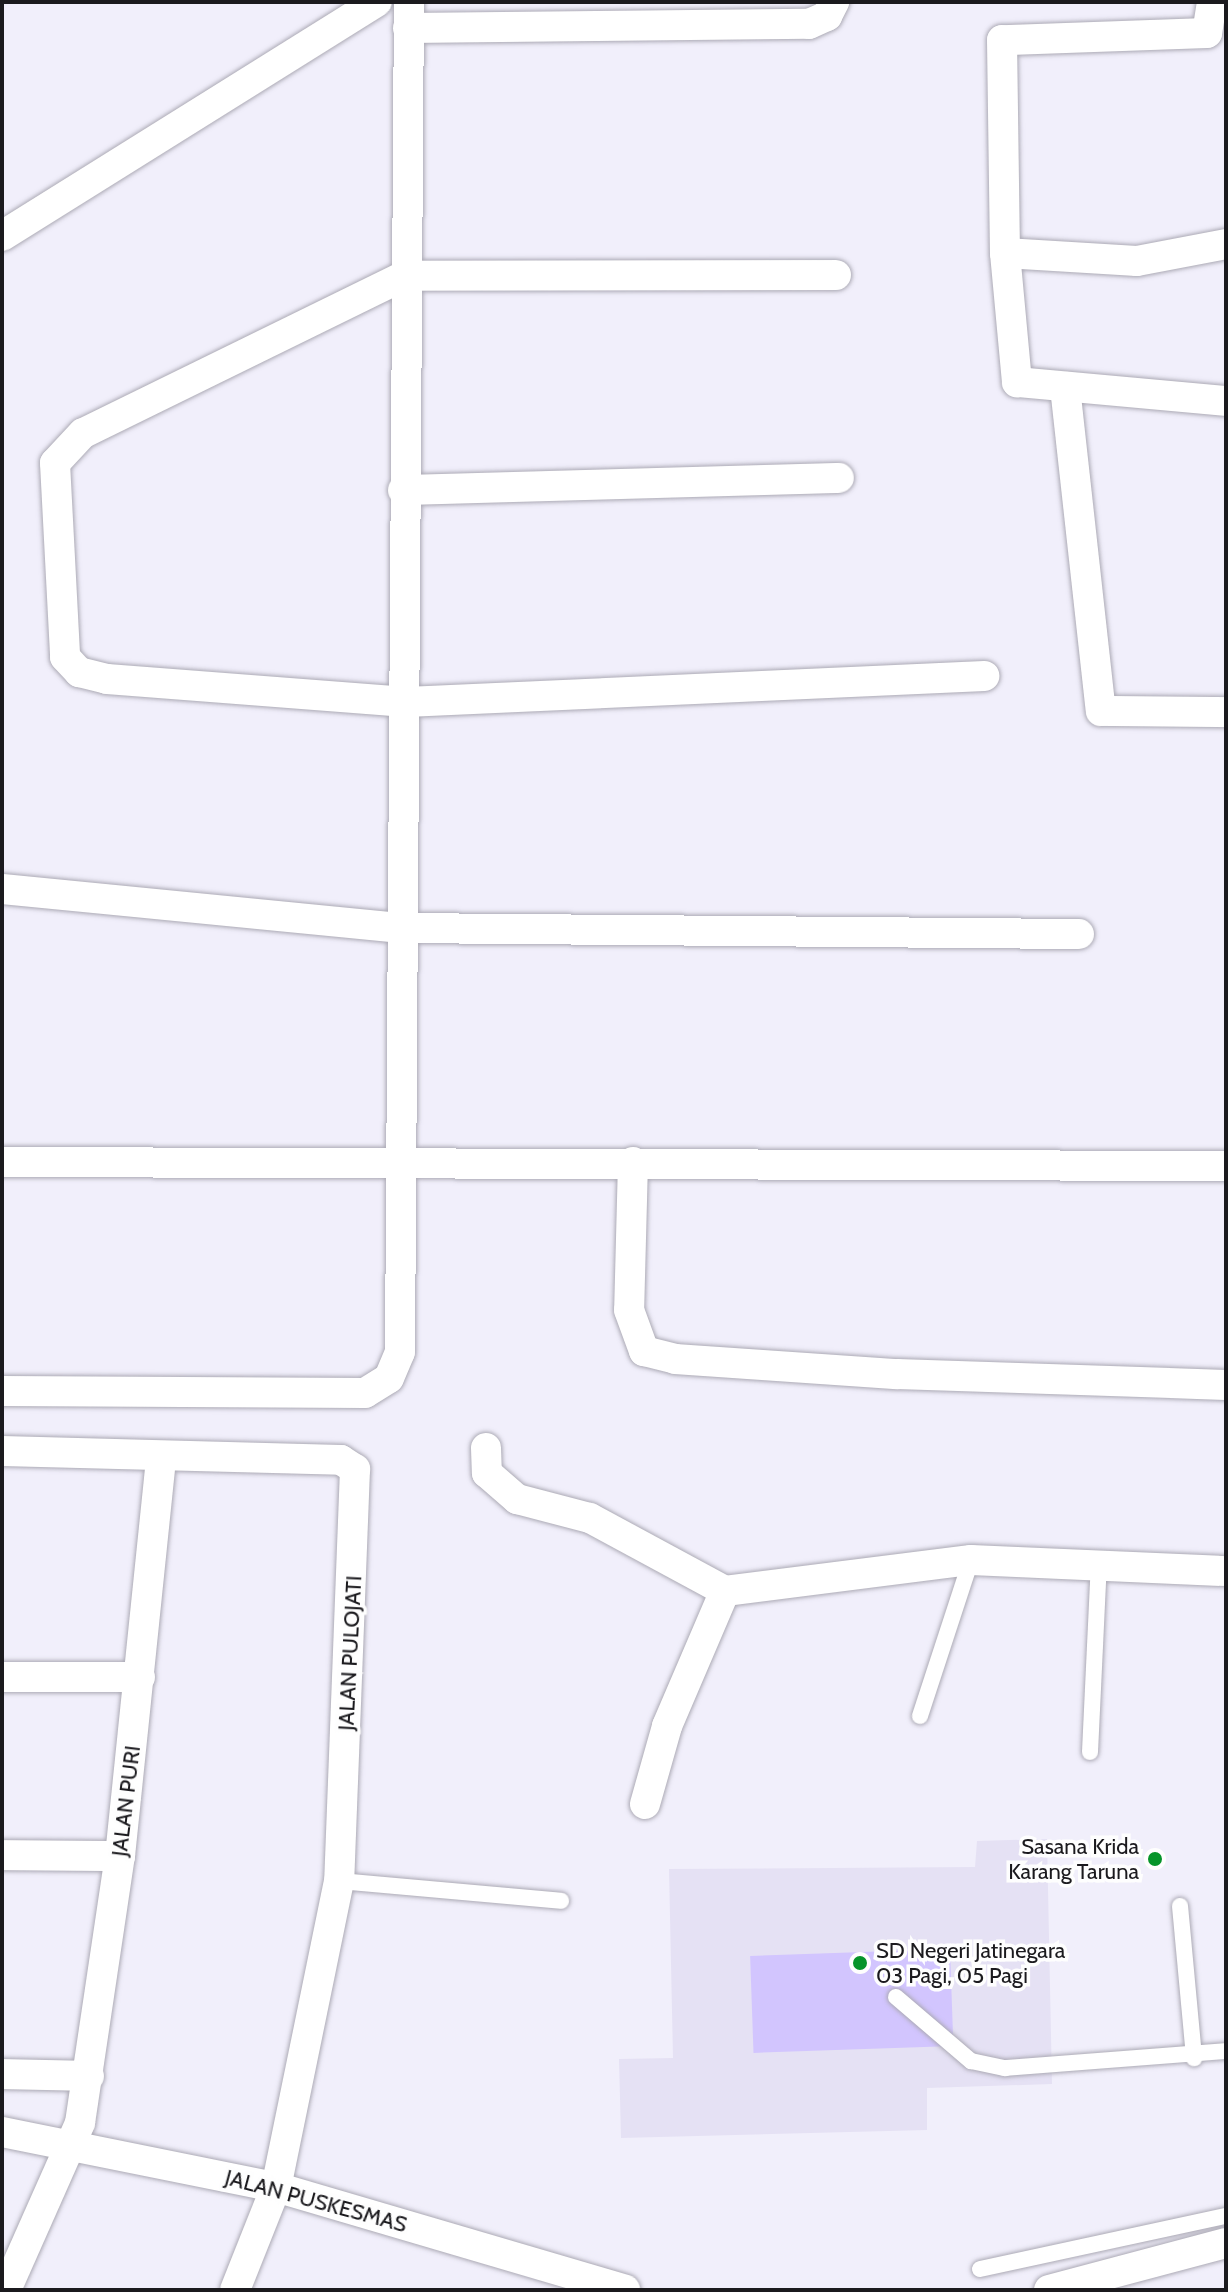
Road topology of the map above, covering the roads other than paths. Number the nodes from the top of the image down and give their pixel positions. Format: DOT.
graph roads {
  1 [pos="377,2"];
  2 [pos="834,2"];
  3 [pos="1212,2"];
  4 [pos="408,15"];
  5 [pos="2,236"];
  6 [pos="1226,244"];
  7 [pos="1005,253"];
  8 [pos="836,275"];
  9 [pos="404,276"];
  10 [pos="1065,387"];
  11 [pos="1226,401"];
  12 [pos="839,478"];
  13 [pos="403,490"];
  14 [pos="984,676"];
  15 [pos="406,702"];
  16 [pos="1226,712"];
  17 [pos="2,889"];
  18 [pos="402,928"];
  19 [pos="1079,934"];
  20 [pos="401,1159"];
  21 [pos="2,1162"];
  22 [pos="633,1162"];
  23 [pos="1226,1166"];
  24 [pos="1226,1385"];
  25 [pos="2,1391"];
  26 [pos="486,1448"];
  27 [pos="2,1451"];
  28 [pos="161,1457"];
  29 [pos="971,1560"];
  30 [pos="1099,1562"];
  31 [pos="1226,1571"];
  32 [pos="725,1591"];
  33 [pos="2,1677"];
  34 [pos="140,1677"];
  35 [pos="920,1716"];
  36 [pos="1090,1752"];
  37 [pos="645,1804"];
  38 [pos="2,1855"];
  39 [pos="120,1856"];
  40 [pos="339,1881"];
  41 [pos="561,1901"];
  42 [pos="1180,1906"];
  43 [pos="896,1997"];
  44 [pos="1226,2051"];
  45 [pos="1194,2058"];
  46 [pos="2,2074"];
  47 [pos="89,2076"];
  48 [pos="2,2132"];
  49 [pos="75,2143"];
  50 [pos="276,2187"];
  51 [pos="1226,2216"];
  52 [pos="1226,2243"];
  53 [pos="980,2269"];
  54 [pos="6,2290"];
  55 [pos="235,2290"];
  56 [pos="625,2290"];
  57 [pos="1049,2290"];
  1 -- 5 [label="street"];
  2 -- 4 [label="street"];
  3 -- 7 [label="street"];
  4 -- 9 [label="street"];
  6 -- 7 [label="street"];
  7 -- 10 [label="street"];
  8 -- 9 [label="street"];
  9 -- 13 [label="street"];
  9 -- 15 [label="street"];
  10 -- 11 [label="street"];
  10 -- 16 [label="street"];
  12 -- 13 [label="street"];
  13 -- 15 [label="street"];
  14 -- 15 [label="street"];
  15 -- 18 [label="street"];
  17 -- 18 [label="street"];
  18 -- 19 [label="street"];
  18 -- 20 [label="street"];
  20 -- 21 [label="street"];
  20 -- 22 [label="street"];
  20 -- 25 [label="street"];
  22 -- 23 [label="street"];
  22 -- 24 [label="street"];
  26 -- 32 [label="street"];
  27 -- 28 [label="street, JALAN PULOJATI"];
  28 -- 34 [label="street, JALAN PURI"];
  28 -- 40 [label="street, JALAN PULOJATI"];
  29 -- 30 [label="street"];
  29 -- 32 [label="street"];
  29 -- 35 [label="lane"];
  30 -- 31 [label="street"];
  30 -- 36 [label="lane"];
  32 -- 37 [label="street"];
  33 -- 34 [label="street"];
  34 -- 39 [label="street, JALAN PURI"];
  38 -- 39 [label="street"];
  39 -- 47 [label="street, JALAN PURI"];
  40 -- 41 [label="lane"];
  40 -- 50 [label="street, JALAN PULOJATI"];
  42 -- 45 [label="lane"];
  43 -- 45 [label="lane"];
  44 -- 45 [label="lane"];
  46 -- 47 [label="street"];
  47 -- 49 [label="street, JALAN PURI"];
  48 -- 49 [label="street, JALAN PUSKESMAS"];
  49 -- 50 [label="street, JALAN PUSKESMAS"];
  49 -- 54 [label="street, JALAN PURI"];
  50 -- 55 [label="street, JALAN PULOJATI"];
  50 -- 56 [label="street, JALAN PUSKESMAS"];
  51 -- 53 [label="lane"];
  52 -- 57 [label="street"];
}
